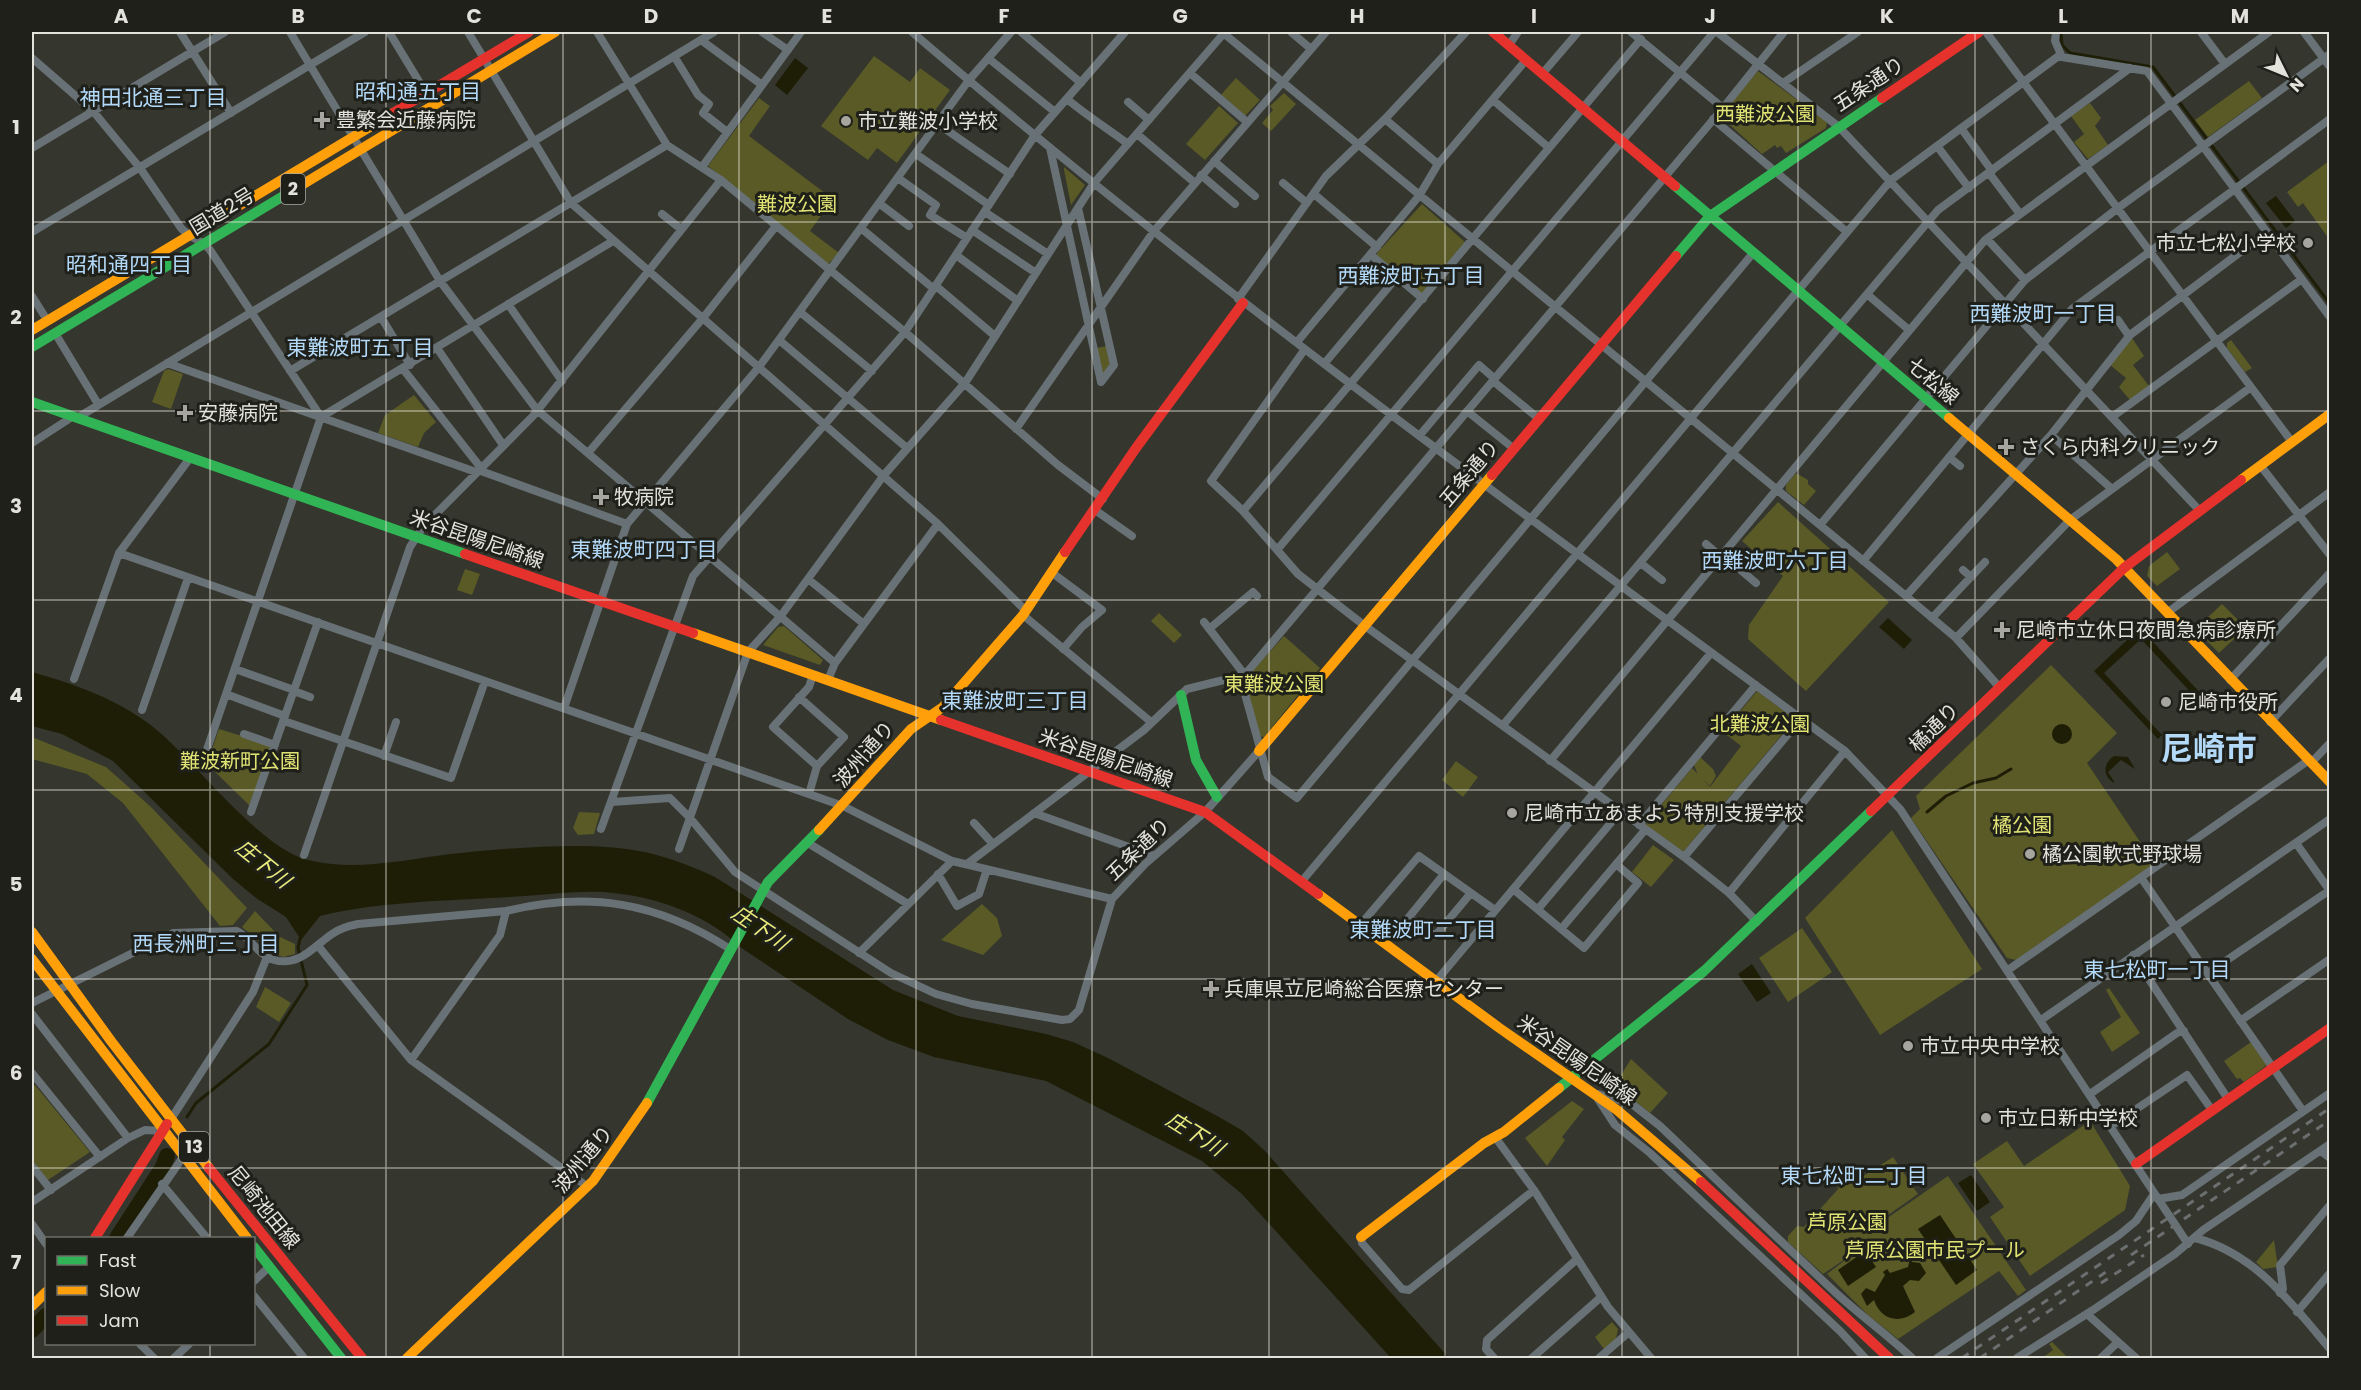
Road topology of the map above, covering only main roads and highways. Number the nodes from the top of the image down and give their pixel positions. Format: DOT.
graph roads {
  1 [pos="529,32"];
  2 [pos="555,32"];
  3 [pos="1492,32"];
  4 [pos="1979,32"];
  5 [pos="1710,216"];
  6 [pos="1241,301"];
  7 [pos="32,330"];
  8 [pos="32,347"];
  9 [pos="32,402"];
  10 [pos="2330,414"];
  11 [pos="2124,568"];
  12 [pos="1180,695"];
  13 [pos="932,716"];
  14 [pos="1259,751"];
  15 [pos="2330,782"];
  16 [pos="1218,796"];
  17 [pos="32,932"];
  18 [pos="32,959"];
  19 [pos="2330,1028"];
  20 [pos="1573,1078"];
  21 [pos="171,1119"];
  22 [pos="162,1131"];
  23 [pos="2136,1164"];
  24 [pos="96,1237"];
  25 [pos="245,1237"];
  26 [pos="1361,1237"];
  27 [pos="255,1248"];
  28 [pos="45,1293"];
  29 [pos="32,1306"];
  30 [pos="341,1359"];
  31 [pos="362,1359"];
  32 [pos="407,1359"];
  33 [pos="1889,1359"];
  1 -- 7 [label="main road, 国道2号 / 2"];
  2 -- 8 [label="main road, 国道2号 / 2"];
  3 -- 5 [label="main road, 七松線"];
  4 -- 5 [label="main road, 五条通り"];
  5 -- 11 [label="main road, 七松線"];
  5 -- 14 [label="main road, 五条通り"];
  6 -- 13 [label="main road, 波州通り"];
  9 -- 13 [label="main road, 米谷昆陽尼崎線"];
  10 -- 11 [label="main road, 橘通り"];
  11 -- 15 [label="main road, 七松線"];
  11 -- 20 [label="main road, 橘通り"];
  12 -- 16 [label="main road"];
  13 -- 20 [label="main road, 米谷昆陽尼崎線"];
  13 -- 32 [label="main road, 波州通り"];
  17 -- 21 [label="main road, 尼崎池田線 / 13"];
  18 -- 22 [label="main road, 尼崎池田線 / 13"];
  19 -- 23 [label="main road"];
  20 -- 26 [label="main road, 橘通り"];
  20 -- 33 [label="main road, 米谷昆陽尼崎線"];
  21 -- 22 [label="main road"];
  21 -- 31 [label="main road, 尼崎池田線 / 13"];
  22 -- 24 [label="main road"];
  22 -- 25 [label="main road, 尼崎池田線 / 13"];
  27 -- 30 [label="main road, 尼崎池田線"];
  28 -- 29 [label="main road"];
}
